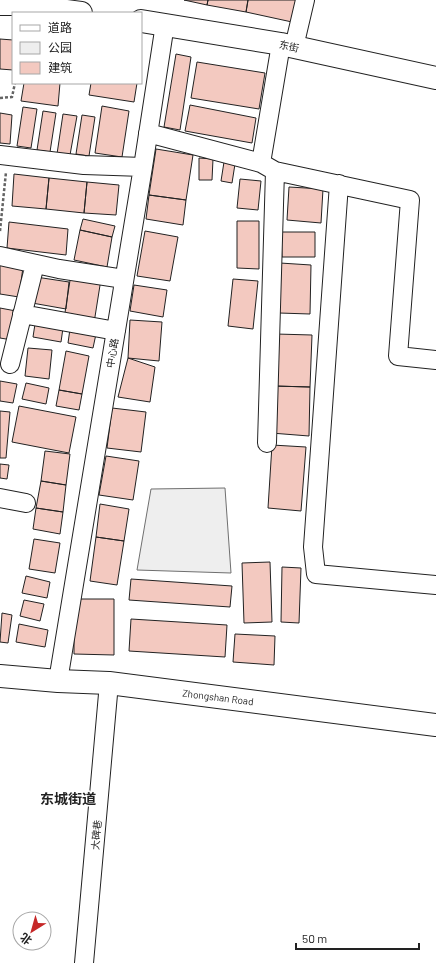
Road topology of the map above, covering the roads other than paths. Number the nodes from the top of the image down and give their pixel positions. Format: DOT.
graph roads {
  1 [pos="305,0"];
  2 [pos="11,3"];
  3 [pos="73,12"];
  4 [pos="142,21"];
  5 [pos="165,24"];
  6 [pos="287,46"];
  7 [pos="436,78"];
  8 [pos="148,133"];
  9 [pos="4,155"];
  10 [pos="143,167"];
  11 [pos="268,167"];
  12 [pos="339,184"];
  13 [pos="0,256"];
  14 [pos="35,264"];
  15 [pos="124,279"];
  16 [pos="22,314"];
  17 [pos="116,331"];
  18 [pos="436,360"];
  19 [pos="10,364"];
  20 [pos="267,444"];
  21 [pos="0,498"];
  22 [pos="26,503"];
  23 [pos="436,585"];
  24 [pos="0,676"];
  25 [pos="58,681"];
  26 [pos="109,683"];
  27 [pos="436,725"];
  28 [pos="84,963"];
  1 -- 6 [label="street"];
  2 -- 3 [label="main road"];
  4 -- 5 [label="main road, 东街"];
  5 -- 6 [label="main road, 东街"];
  5 -- 8 [label="street, 中心路"];
  6 -- 7 [label="main road, 东街"];
  6 -- 11 [label="street"];
  8 -- 10 [label="street, 中心路"];
  8 -- 11 [label="street"];
  9 -- 10 [label="street"];
  10 -- 15 [label="street, 中心路"];
  11 -- 12 [label="street"];
  11 -- 20 [label="street"];
  12 -- 18 [label="street"];
  12 -- 23 [label="street"];
  13 -- 14 [label="street"];
  14 -- 15 [label="street"];
  14 -- 16 [label="street"];
  15 -- 17 [label="street, 中心路"];
  16 -- 17 [label="street"];
  16 -- 19 [label="street"];
  17 -- 25 [label="street, 中心路"];
  21 -- 22 [label="street"];
  24 -- 25 [label="main road, Zhongshan Road"];
  25 -- 26 [label="main road, Zhongshan Road"];
  26 -- 27 [label="main road, Zhongshan Road"];
  26 -- 28 [label="street, 大碑巷"];
}
